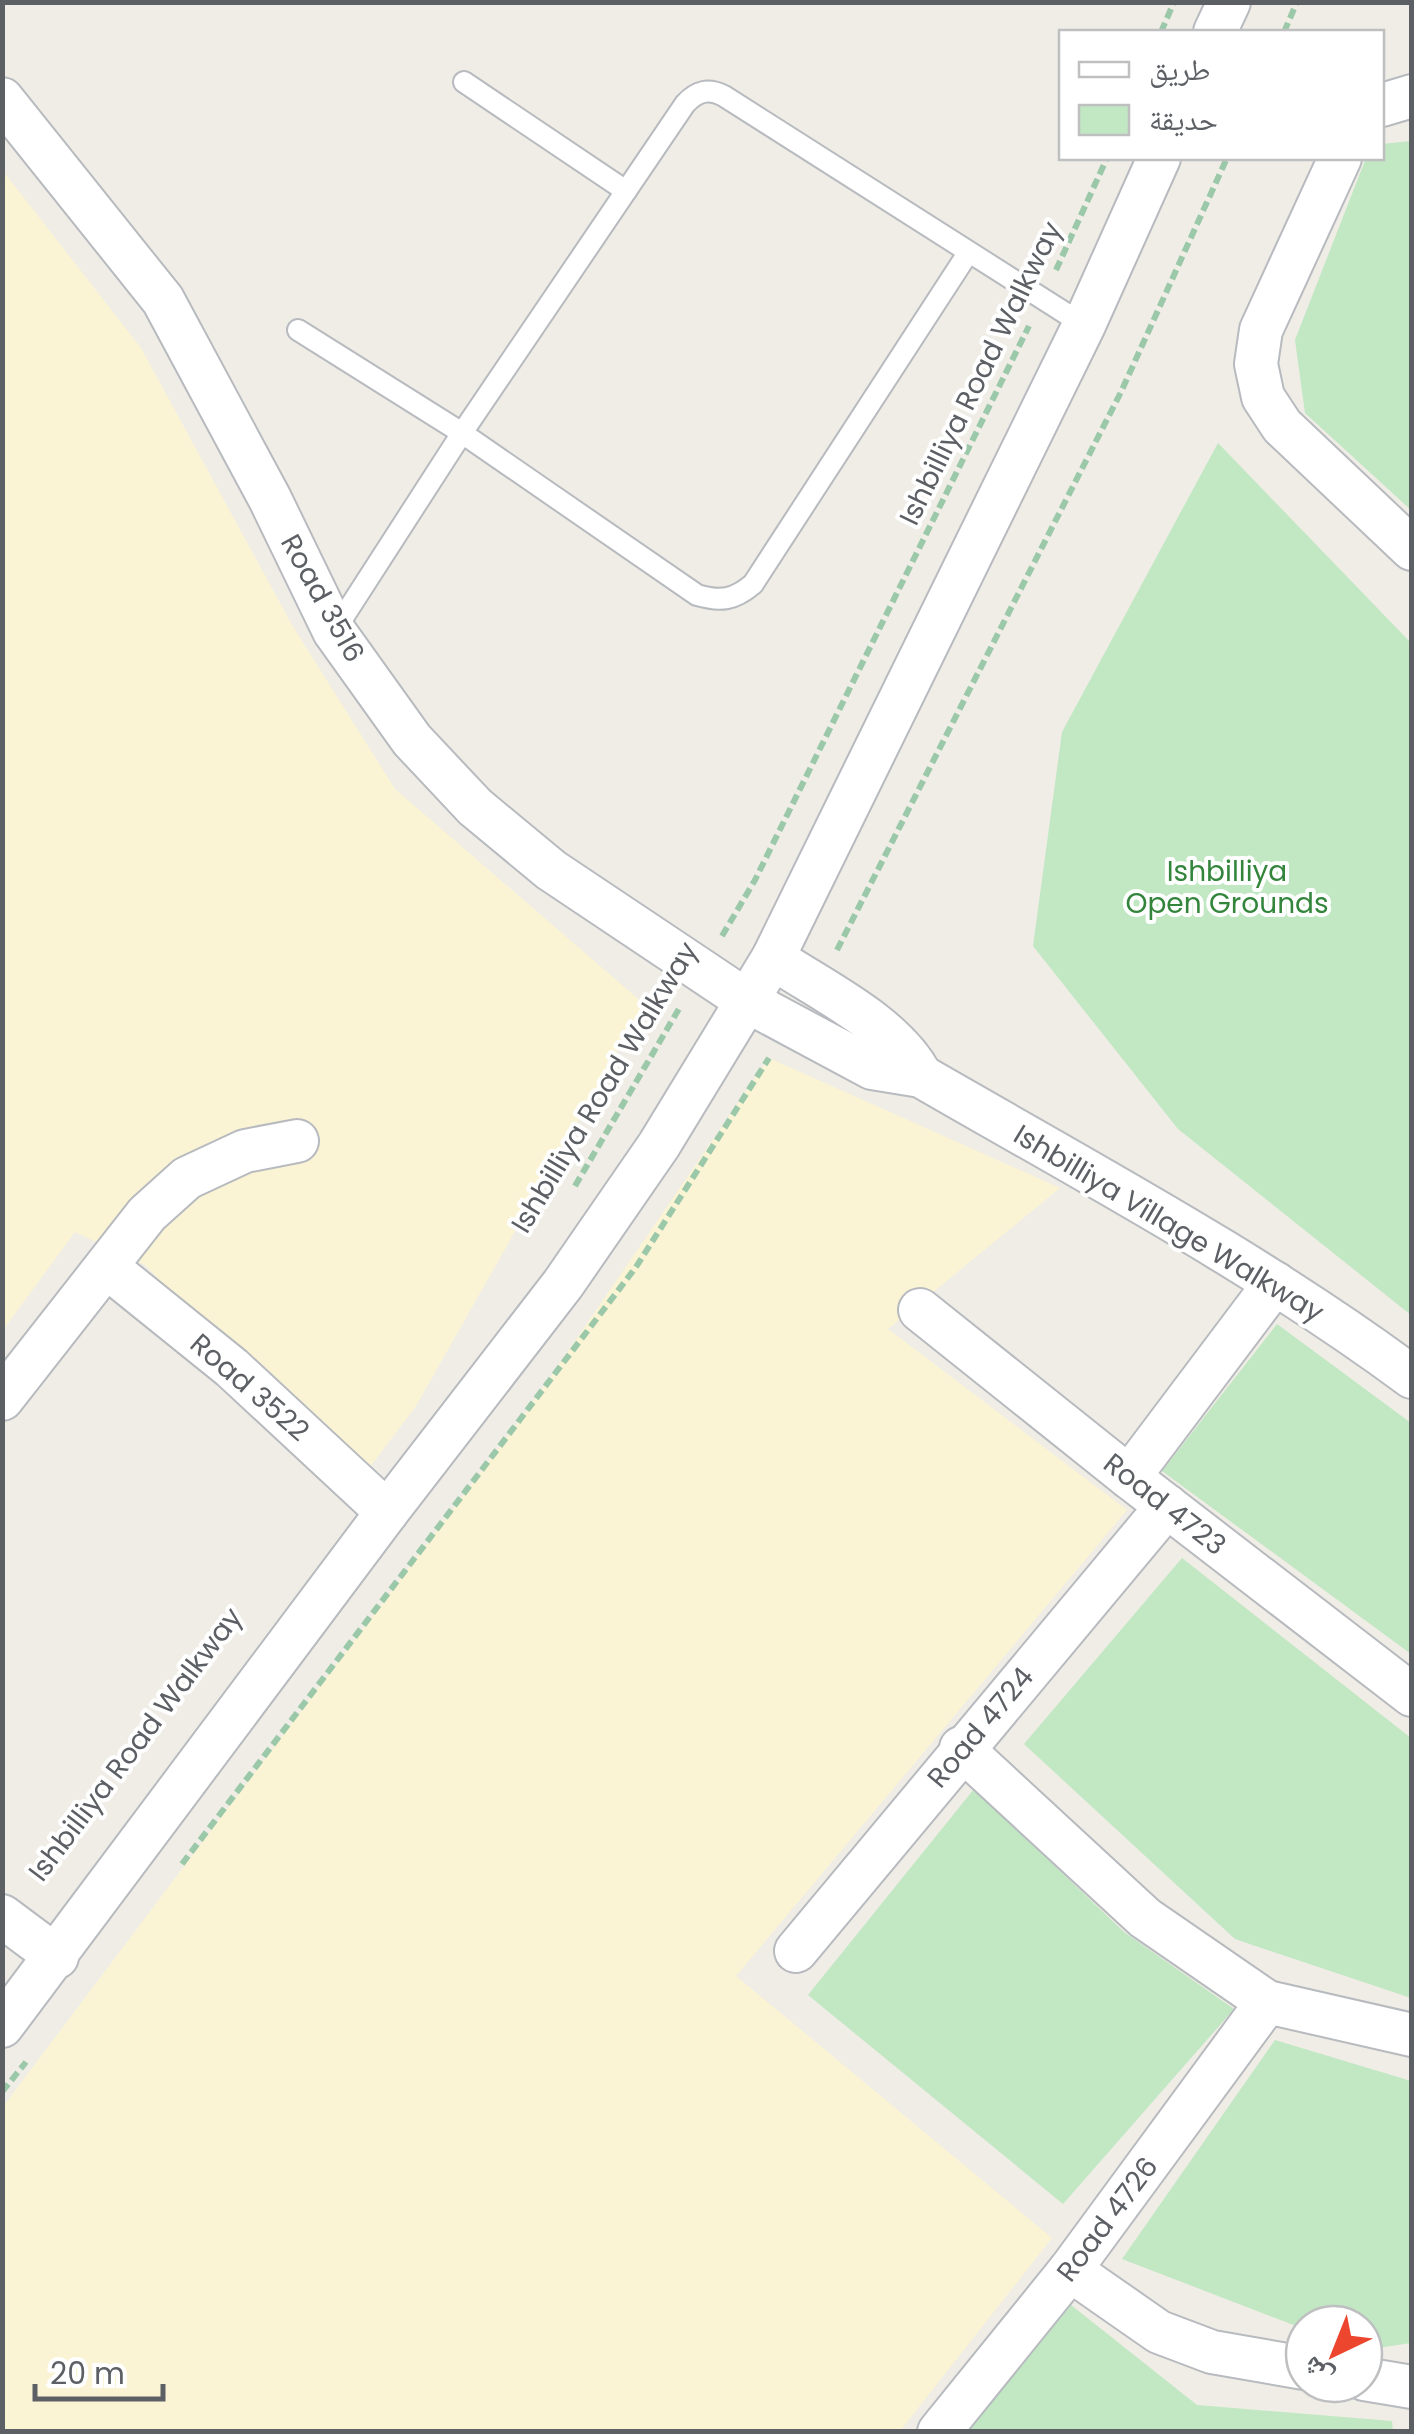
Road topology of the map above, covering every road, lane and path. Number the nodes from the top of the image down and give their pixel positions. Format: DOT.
graph roads {
  1 [pos="1174,2"];
  2 [pos="1229,2"];
  3 [pos="1297,2"];
  4 [pos="1162,30"];
  5 [pos="1217,30"];
  6 [pos="1285,30"];
  7 [pos="464,82"];
  8 [pos="1412,96"];
  9 [pos="2,99"];
  10 [pos="1384,105"];
  11 [pos="1106,160"];
  12 [pos="1158,160"];
  13 [pos="1339,160"];
  14 [pos="626,190"];
  15 [pos="968,253"];
  16 [pos="1042,300"];
  17 [pos="1084,325"];
  18 [pos="298,330"];
  19 [pos="462,432"];
  20 [pos="1412,548"];
  21 [pos="334,631"];
  22 [pos="772,958"];
  23 [pos="702,970"];
  24 [pos="747,1002"];
  25 [pos="921,1076"];
  26 [pos="297,1141"];
  27 [pos="570,1194"];
  28 [pos="108,1268"];
  29 [pos="1274,1283"];
  30 [pos="920,1310"];
  31 [pos="1412,1378"];
  32 [pos="2,1400"];
  33 [pos="1128,1477"];
  34 [pos="1166,1506"];
  35 [pos="386,1512"];
  36 [pos="1412,1694"];
  37 [pos="962,1748"];
  38 [pos="2,1916"];
  39 [pos="796,1951"];
  40 [pos="57,1957"];
  41 [pos="1267,2002"];
  42 [pos="2,2026"];
  43 [pos="1412,2035"];
  44 [pos="1070,2270"];
  45 [pos="1284,2365"];
  46 [pos="1384,2382"];
  47 [pos="1412,2387"];
  48 [pos="939,2432"];
  1 -- 4 [label="path"];
  2 -- 5 [label="street"];
  3 -- 6 [label="path"];
  7 -- 14 [label="lane"];
  8 -- 10 [label="street"];
  9 -- 21 [label="street, Road 3516"];
  11 -- 16 [label="path, Ishbilliya Road Walkway"];
  12 -- 17 [label="street"];
  13 -- 20 [label="street"];
  14 -- 15 [label="lane"];
  14 -- 19 [label="lane"];
  15 -- 16 [label="lane"];
  15 -- 19 [label="lane"];
  16 -- 17 [label="lane"];
  16 -- 23 [label="path, Ishbilliya Road Walkway"];
  17 -- 22 [label="street"];
  18 -- 19 [label="lane"];
  19 -- 21 [label="lane"];
  21 -- 23 [label="street, Road 3516"];
  22 -- 24 [label="street"];
  22 -- 25 [label="street"];
  23 -- 24 [label="street, Road 3516"];
  23 -- 27 [label="path, Ishbilliya Road Walkway"];
  24 -- 25 [label="street, Road 3516"];
  24 -- 35 [label="street"];
  25 -- 29 [label="street, Ishbilliya Village Walkway"];
  26 -- 28 [label="street"];
  28 -- 32 [label="street"];
  28 -- 35 [label="street, Road 3522"];
  29 -- 31 [label="street, Ishbilliya Village Walkway"];
  29 -- 33 [label="street"];
  30 -- 33 [label="street, Road 4723"];
  33 -- 34 [label="street, Road 4723"];
  34 -- 36 [label="street, Road 4723"];
  34 -- 37 [label="street, Road 4724"];
  35 -- 40 [label="street"];
  37 -- 39 [label="street, Road 4724"];
  37 -- 41 [label="street"];
  38 -- 40 [label="street"];
  40 -- 42 [label="street"];
  41 -- 43 [label="street"];
  41 -- 44 [label="street, Road 4726"];
  44 -- 45 [label="street"];
  44 -- 48 [label="street, Road 4726"];
  46 -- 47 [label="street"];
}
